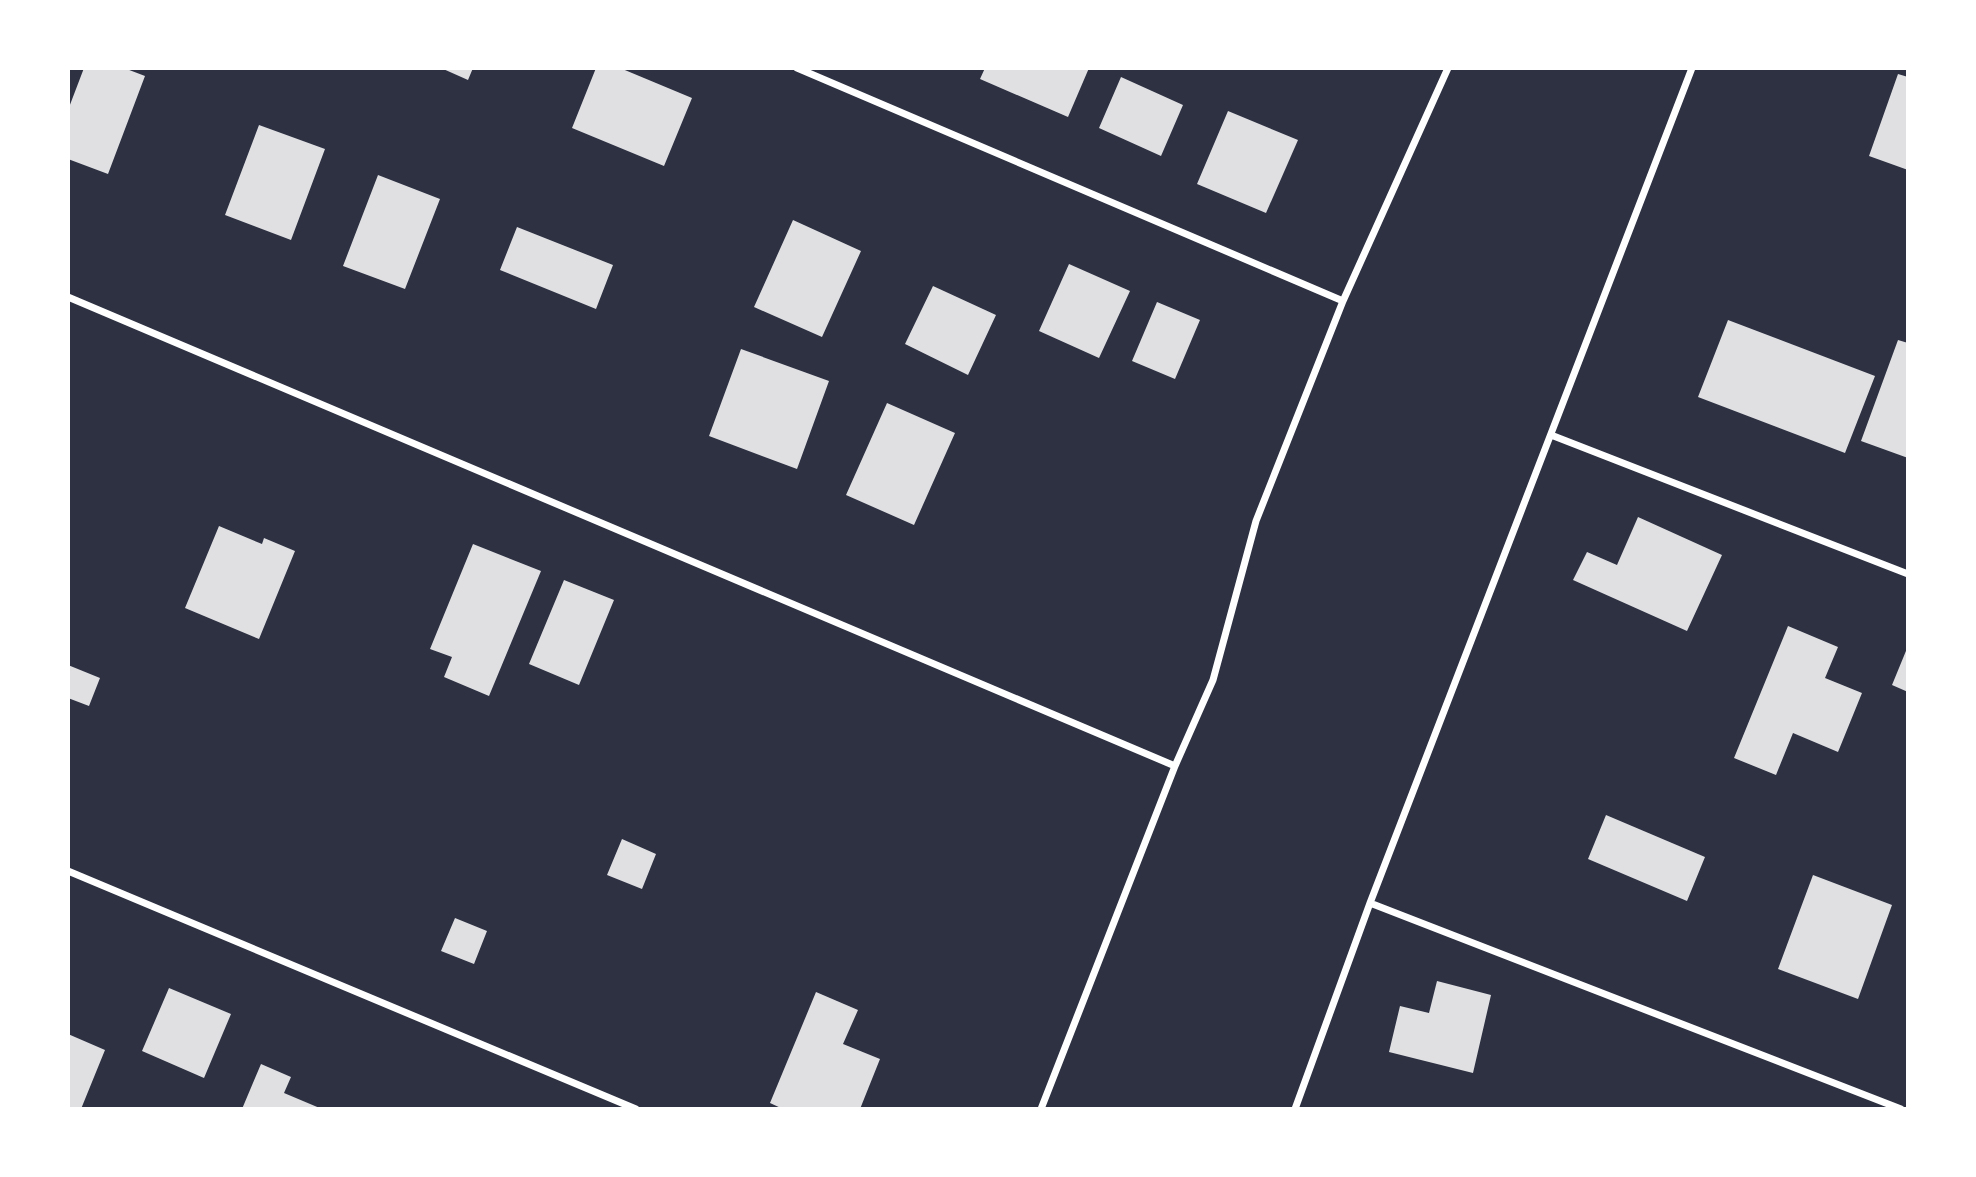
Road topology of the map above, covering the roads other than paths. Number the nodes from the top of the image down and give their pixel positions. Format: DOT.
graph roads {
  1 [pos="797,68"];
  2 [pos="1448,68"];
  3 [pos="1692,68"];
  4 [pos="68,297"];
  5 [pos="1343,301"];
  6 [pos="1551,435"];
  7 [pos="1908,574"];
  8 [pos="1175,766"];
  9 [pos="68,870"];
  10 [pos="1370,903"];
  11 [pos="636,1109"];
  12 [pos="1041,1109"];
  13 [pos="1295,1109"];
  14 [pos="1901,1109"];
  1 -- 5 [label="street"];
  2 -- 5 [label="street"];
  3 -- 6 [label="street"];
  4 -- 8 [label="street"];
  5 -- 8 [label="street"];
  6 -- 7 [label="street"];
  6 -- 10 [label="street"];
  8 -- 12 [label="street"];
  9 -- 11 [label="street"];
  10 -- 13 [label="street"];
  10 -- 14 [label="street"];
}
